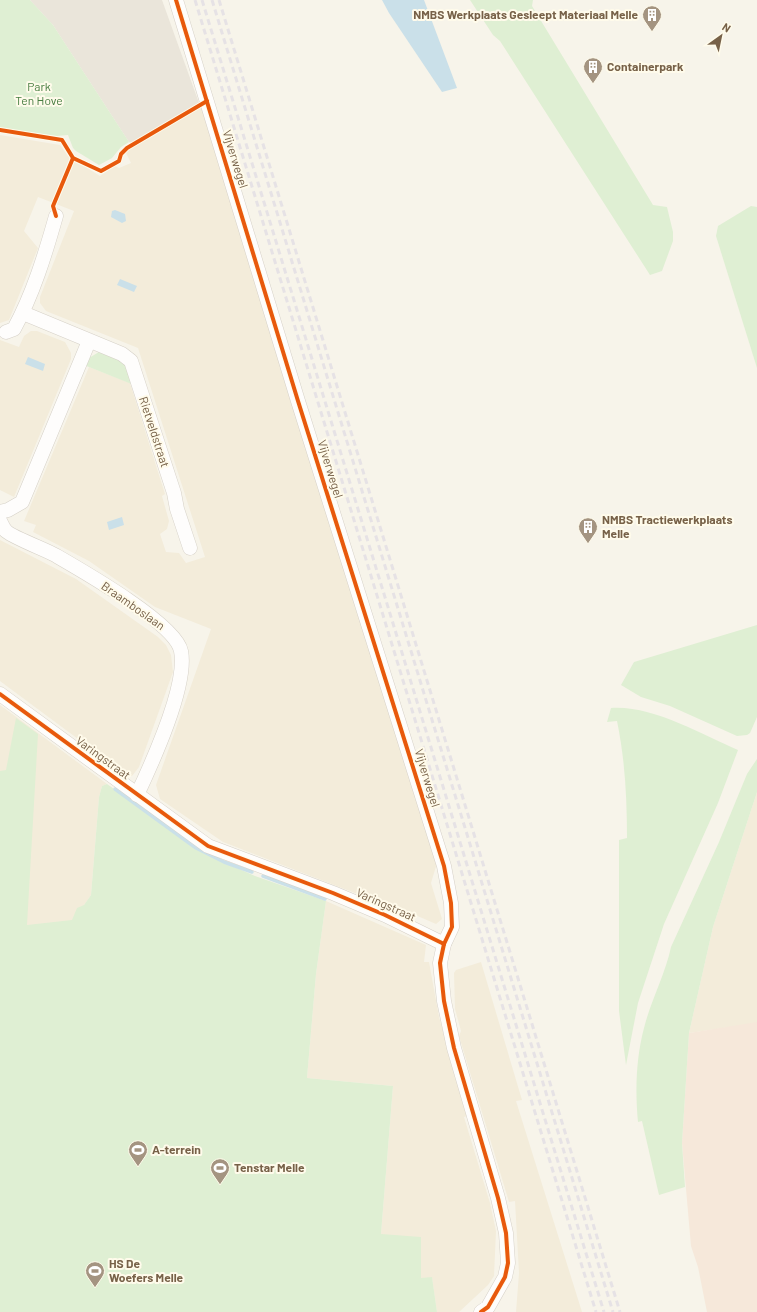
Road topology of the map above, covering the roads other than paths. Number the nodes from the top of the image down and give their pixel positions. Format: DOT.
graph roads {
  1 [pos="176,0"];
  2 [pos="56,216"];
  3 [pos="23,313"];
  4 [pos="6,332"];
  5 [pos="89,341"];
  6 [pos="0,512"];
  7 [pos="2,527"];
  8 [pos="190,548"];
  9 [pos="0,694"];
  10 [pos="137,795"];
  11 [pos="444,944"];
  12 [pos="487,1310"];
  1 -- 11 [label="street, Vijverwegel"];
  2 -- 3 [label="street"];
  3 -- 4 [label="street"];
  3 -- 5 [label="street, Rietveldstraat"];
  5 -- 6 [label="street"];
  5 -- 8 [label="street, Rietveldstraat"];
  7 -- 10 [label="street, Braamboslaan"];
  9 -- 10 [label="street, Varingstraat"];
  10 -- 11 [label="street, Varingstraat"];
  11 -- 12 [label="street"];
}
